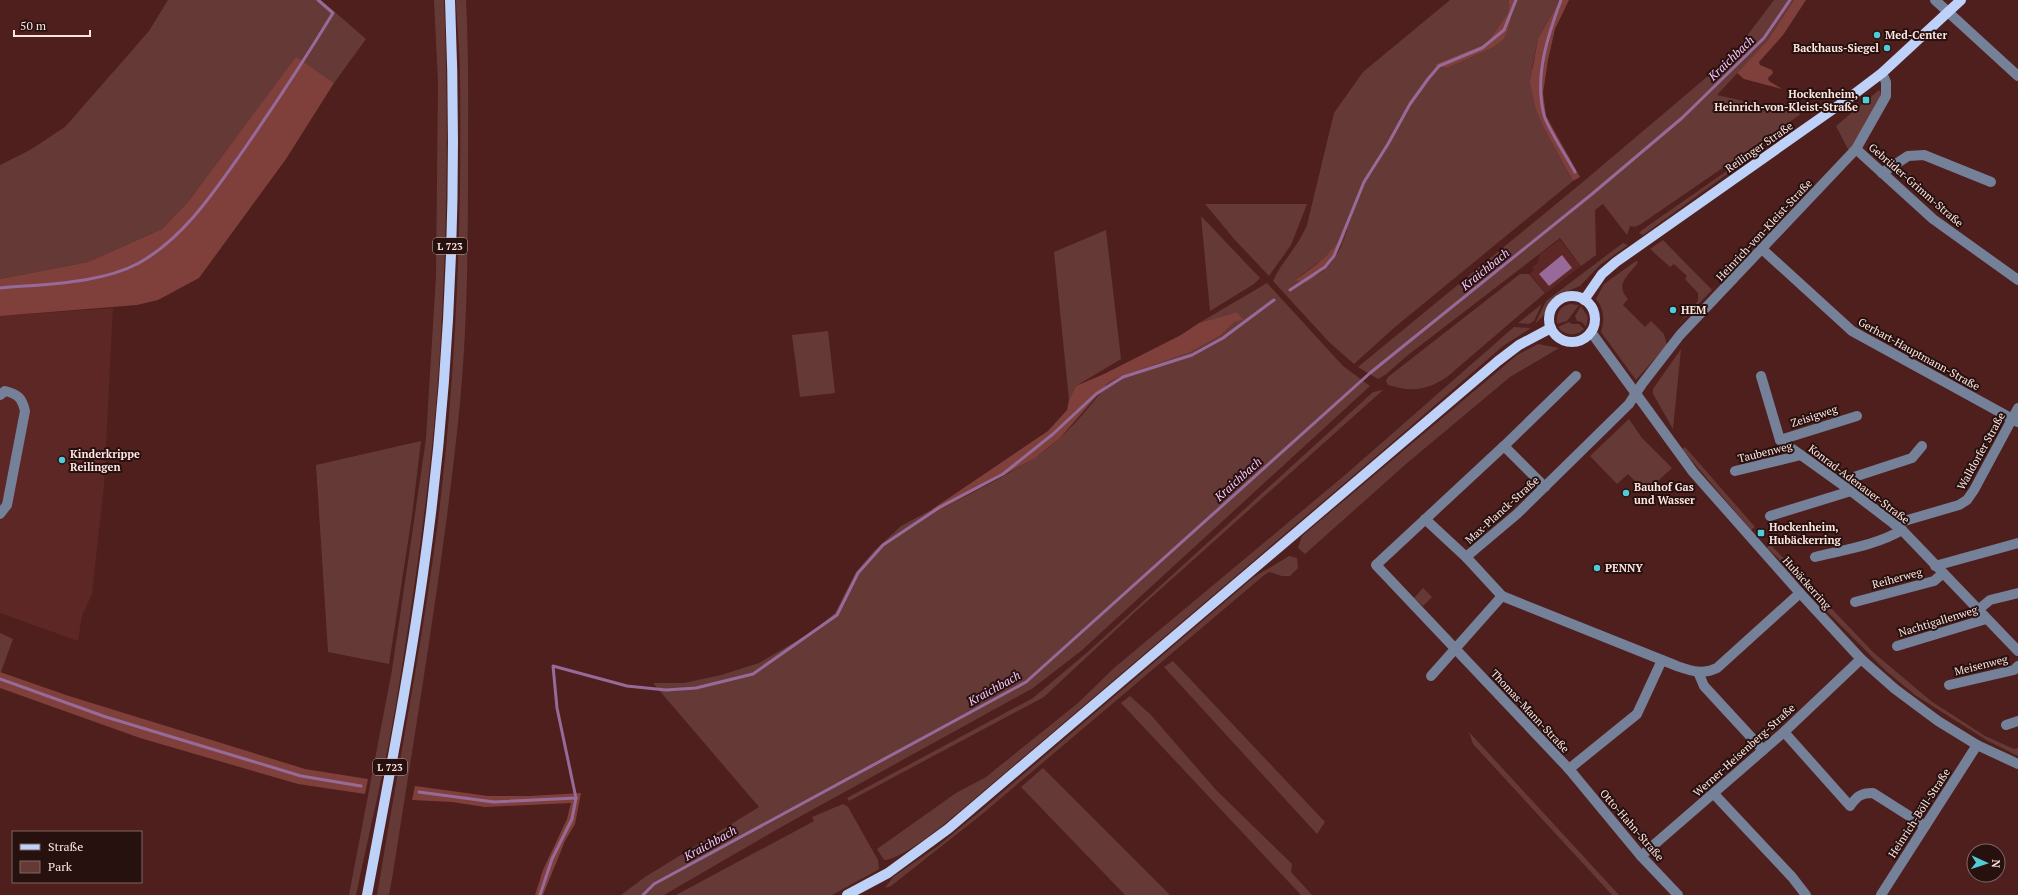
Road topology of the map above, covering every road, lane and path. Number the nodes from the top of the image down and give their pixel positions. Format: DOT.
graph roads {
  1 [pos="450,0"];
  2 [pos="1935,0"];
  3 [pos="1961,0"];
  4 [pos="1949,12"];
  5 [pos="1882,73"];
  6 [pos="2018,76"];
  7 [pos="1856,149"];
  8 [pos="1882,173"];
  9 [pos="1991,182"];
  10 [pos="1762,249"];
  11 [pos="2018,280"];
  12 [pos="1584,300"];
  13 [pos="1551,328"];
  14 [pos="1591,332"];
  15 [pos="1576,376"];
  16 [pos="1761,376"];
  17 [pos="1636,394"];
  18 [pos="0,395"];
  19 [pos="2018,408"];
  20 [pos="1856,416"];
  21 [pos="2015,421"];
  22 [pos="1780,440"];
  23 [pos="1504,446"];
  24 [pos="1922,446"];
  25 [pos="1801,455"];
  26 [pos="1735,472"];
  27 [pos="1843,484"];
  28 [pos="1545,487"];
  29 [pos="1851,491"];
  30 [pos="0,514"];
  31 [pos="1770,516"];
  32 [pos="1425,519"];
  33 [pos="1898,527"];
  34 [pos="2018,543"];
  35 [pos="1466,557"];
  36 [pos="1815,557"];
  37 [pos="1939,570"];
  38 [pos="1800,593"];
  39 [pos="2018,593"];
  40 [pos="1502,596"];
  41 [pos="1855,602"];
  42 [pos="1978,610"];
  43 [pos="1986,619"];
  44 [pos="1897,646"];
  45 [pos="1455,648"];
  46 [pos="2018,651"];
  47 [pos="1861,659"];
  48 [pos="1662,660"];
  49 [pos="2018,666"];
  50 [pos="1698,672"];
  51 [pos="1431,676"];
  52 [pos="1949,685"];
  53 [pos="2018,721"];
  54 [pos="2006,725"];
  55 [pos="1784,732"];
  56 [pos="1977,745"];
  57 [pos="1763,750"];
  58 [pos="2018,764"];
  59 [pos="1569,770"];
  60 [pos="1714,794"];
  61 [pos="1925,826"];
  62 [pos="1642,856"];
  63 [pos="367,895"];
  64 [pos="847,895"];
  65 [pos="1678,895"];
  66 [pos="1806,895"];
  67 [pos="1881,895"];
  1 -- 63 [label="main road, L 723"];
  2 -- 4 [label="street"];
  3 -- 4 [label="main road, Reilinger Straße"];
  4 -- 5 [label="main road, Reilinger Straße"];
  4 -- 6 [label="street"];
  5 -- 7 [label="street, Heinrich-von-Kleist-Straße"];
  5 -- 12 [label="main road, Reilinger Straße"];
  7 -- 8 [label="street, Gebrüder-Grimm-Straße"];
  7 -- 10 [label="street, Heinrich-von-Kleist-Straße"];
  8 -- 9 [label="street"];
  8 -- 11 [label="street, Gebrüder-Grimm-Straße"];
  10 -- 17 [label="street, Heinrich-von-Kleist-Straße"];
  10 -- 21 [label="street, Gerhart-Hauptmann-Straße"];
  12 -- 13 [label="main road"];
  12 -- 14 [label="main road"];
  13 -- 14 [label="main road"];
  13 -- 64 [label="main road"];
  14 -- 17 [label="street, Hubäckerring"];
  15 -- 23 [label="street"];
  16 -- 22 [label="street"];
  17 -- 28 [label="street, Max-Planck-Straße"];
  17 -- 38 [label="street, Hubäckerring"];
  18 -- 30 [label="street"];
  19 -- 21 [label="street, Walldorfer Straße"];
  20 -- 22 [label="street, Zeisigweg"];
  21 -- 33 [label="street, Walldorfer Straße"];
  22 -- 25 [label="street, Konrad-Adenauer-Straße"];
  23 -- 28 [label="street"];
  23 -- 32 [label="street"];
  24 -- 27 [label="street"];
  25 -- 26 [label="street, Taubenweg"];
  25 -- 27 [label="street, Konrad-Adenauer-Straße"];
  27 -- 29 [label="street, Konrad-Adenauer-Straße"];
  28 -- 35 [label="street, Max-Planck-Straße"];
  29 -- 31 [label="street"];
  29 -- 33 [label="street, Konrad-Adenauer-Straße"];
  32 -- 35 [label="street"];
  32 -- 45 [label="street, Thomas-Mann-Straße"];
  33 -- 36 [label="street, Walldorfer Straße"];
  33 -- 37 [label="street, Konrad-Adenauer-Straße"];
  34 -- 37 [label="street, Reiherweg"];
  35 -- 40 [label="street, Max-Planck-Straße"];
  37 -- 41 [label="street, Reiherweg"];
  37 -- 42 [label="street, Konrad-Adenauer-Straße"];
  38 -- 47 [label="street, Hubäckerring"];
  38 -- 50 [label="street"];
  39 -- 42 [label="street"];
  40 -- 45 [label="street"];
  40 -- 48 [label="street, Max-Planck-Straße"];
  42 -- 43 [label="street, Konrad-Adenauer-Straße"];
  43 -- 44 [label="street, Nachtigallenweg"];
  43 -- 46 [label="street, Konrad-Adenauer-Straße"];
  45 -- 51 [label="street"];
  45 -- 59 [label="street, Thomas-Mann-Straße"];
  47 -- 55 [label="street, Werner-Heisenberg-Straße"];
  47 -- 56 [label="street, Hubäckerring"];
  48 -- 50 [label="street, Max-Planck-Straße"];
  48 -- 59 [label="street, Thomas-Mann-Straße"];
  49 -- 52 [label="street, Meisenweg"];
  50 -- 57 [label="street"];
  53 -- 54 [label="street"];
  55 -- 57 [label="street, Werner-Heisenberg-Straße"];
  55 -- 61 [label="street"];
  56 -- 58 [label="street, Hubäckerring"];
  56 -- 61 [label="street, Heinrich-Böll-Straße"];
  57 -- 60 [label="street, Werner-Heisenberg-Straße"];
  59 -- 62 [label="street, Otto-Hahn-Straße"];
  60 -- 62 [label="street, Werner-Heisenberg-Straße"];
  60 -- 66 [label="street"];
  61 -- 67 [label="street, Heinrich-Böll-Straße"];
  62 -- 65 [label="street, Otto-Hahn-Straße"];
}
